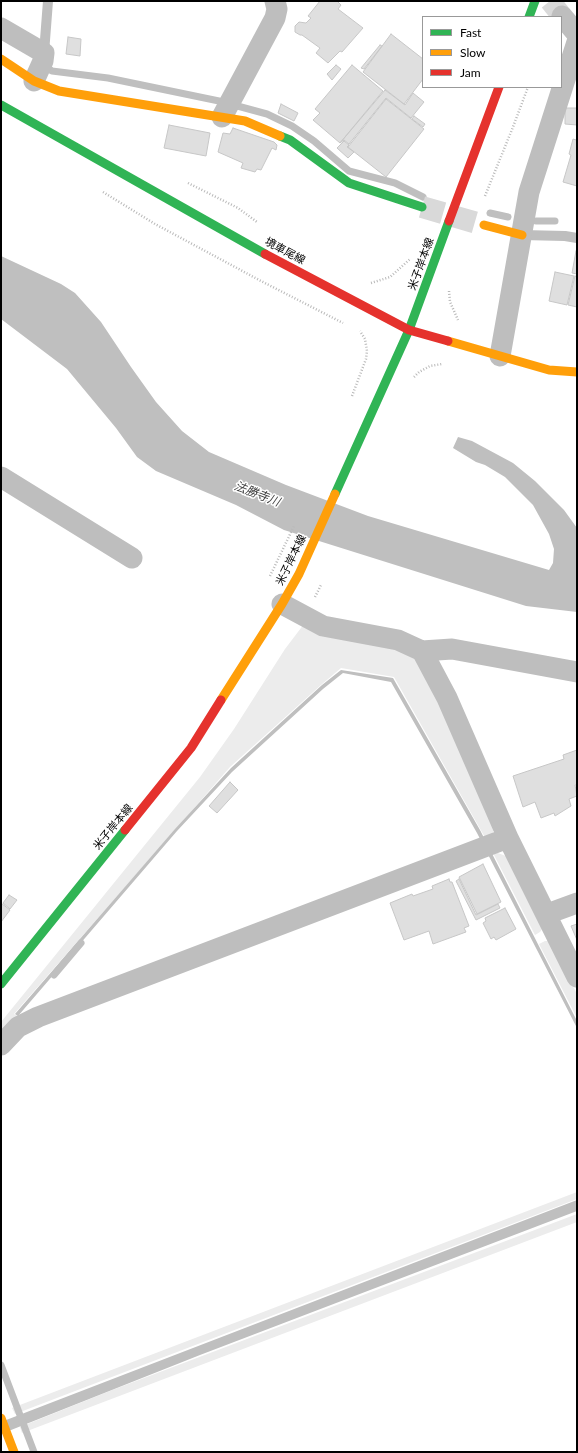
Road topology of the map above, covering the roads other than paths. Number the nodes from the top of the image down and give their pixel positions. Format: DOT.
graph roads {
  1 [pos="48,1"];
  2 [pos="535,1"];
  3 [pos="280,4"];
  4 [pos="529,16"];
  5 [pos="562,16"];
  6 [pos="1,28"];
  7 [pos="577,34"];
  8 [pos="577,42"];
  9 [pos="1,59"];
  10 [pos="40,67"];
  11 [pos="499,88"];
  12 [pos="1,105"];
  13 [pos="226,108"];
  14 [pos="422,208"];
  15 [pos="484,224"];
  16 [pos="522,236"];
  17 [pos="577,238"];
  18 [pos="409,330"];
  19 [pos="500,356"];
  20 [pos="577,372"];
  21 [pos="1,477"];
  22 [pos="132,558"];
  23 [pos="282,604"];
  24 [pos="422,651"];
  25 [pos="577,672"];
  26 [pos="494,843"];
  27 [pos="577,903"];
  28 [pos="547,914"];
  29 [pos="577,976"];
  30 [pos="1,984"];
  31 [pos="1,1045"];
  32 [pos="1,1418"];
  33 [pos="14,1452"];
  1 -- 10 [label="lane"];
  2 -- 4 [label="main road"];
  3 -- 13 [label="street"];
  5 -- 7 [label="street"];
  6 -- 10 [label="street"];
  8 -- 16 [label="street"];
  9 -- 10 [label="main road"];
  10 -- 13 [label="main road"];
  11 -- 18 [label="main road, 米子岸本線"];
  12 -- 18 [label="main road, 境車尾線"];
  13 -- 14 [label="main road"];
  15 -- 16 [label="main road"];
  16 -- 17 [label="lane"];
  16 -- 19 [label="street"];
  18 -- 19 [label="main road, 境車尾線"];
  18 -- 23 [label="main road, 米子岸本線"];
  19 -- 20 [label="main road, 境車尾線"];
  21 -- 22 [label="street"];
  23 -- 24 [label="street"];
  23 -- 30 [label="main road, 米子岸本線"];
  24 -- 25 [label="street"];
  24 -- 26 [label="street"];
  26 -- 28 [label="street"];
  26 -- 31 [label="street"];
  27 -- 28 [label="street"];
  28 -- 29 [label="street"];
  32 -- 33 [label="main road"];
}
